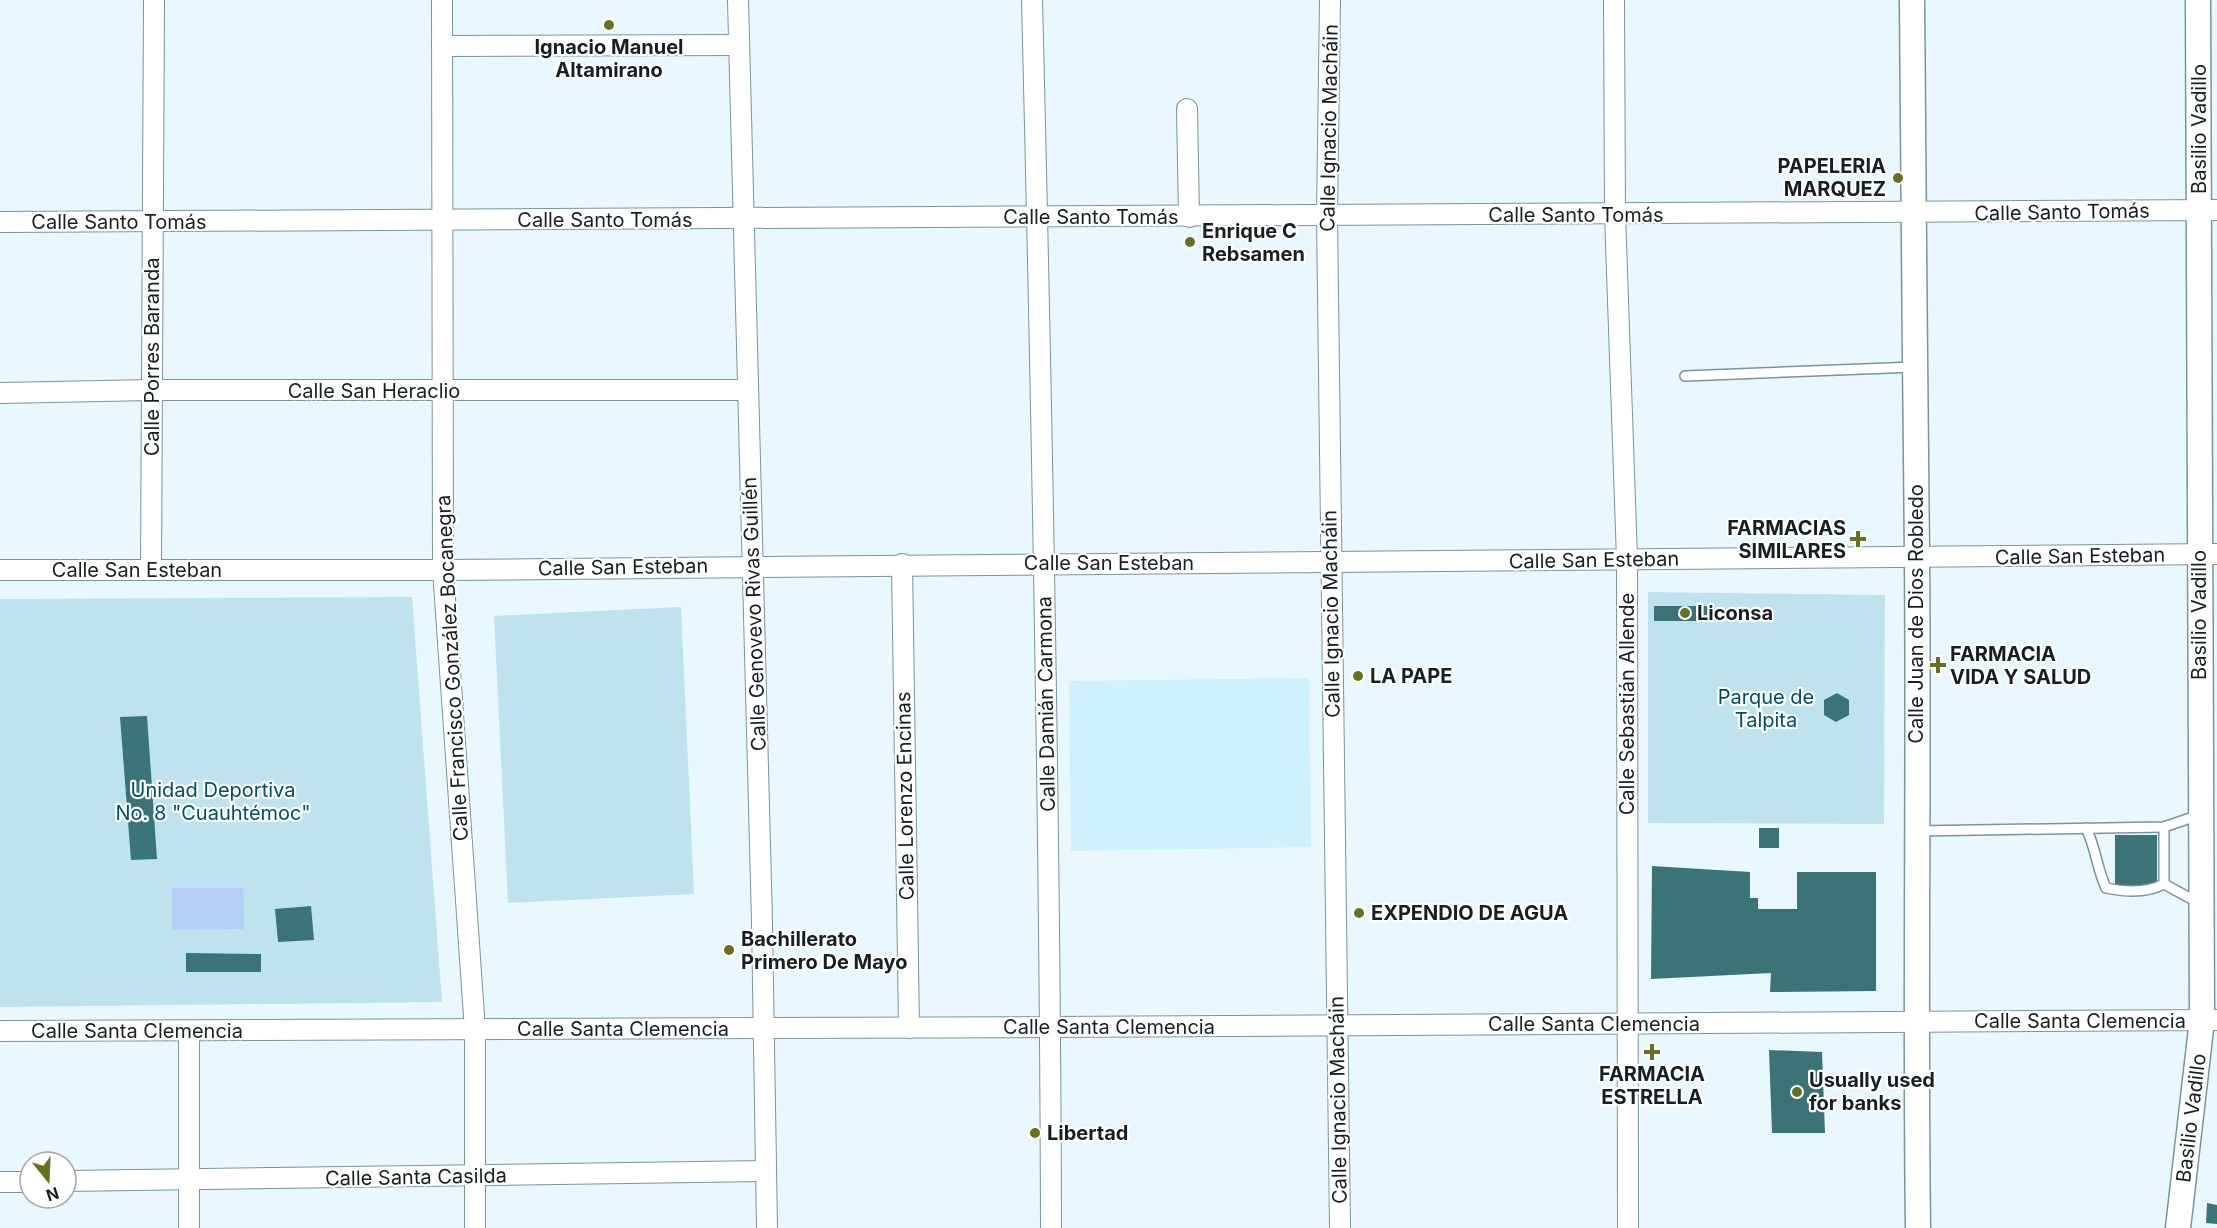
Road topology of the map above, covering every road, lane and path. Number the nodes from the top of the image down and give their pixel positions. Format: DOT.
graph roads {
  1 [pos="154,0"];
  2 [pos="442,0"];
  3 [pos="738,0"];
  4 [pos="1032,0"];
  5 [pos="1330,0"];
  6 [pos="1614,0"];
  7 [pos="1912,0"];
  8 [pos="2198,0"];
  9 [pos="739,45"];
  10 [pos="442,46"];
  11 [pos="1187,109"];
  12 [pos="2208,210"];
  13 [pos="1912,213"];
  14 [pos="1615,214"];
  15 [pos="1327,216"];
  16 [pos="1189,217"];
  17 [pos="1037,218"];
  18 [pos="743,219"];
  19 [pos="442,220"];
  20 [pos="0,222"];
  21 [pos="153,222"];
  22 [pos="1915,367"];
  23 [pos="1685,376"];
  24 [pos="152,390"];
  25 [pos="748,390"];
  26 [pos="441,391"];
  27 [pos="0,393"];
  28 [pos="2208,554"];
  29 [pos="1917,558"];
  30 [pos="1627,559"];
  31 [pos="1330,562"];
  32 [pos="1043,563"];
  33 [pos="902,564"];
  34 [pos="754,566"];
  35 [pos="151,569"];
  36 [pos="0,570"];
  37 [pos="443,570"];
  38 [pos="2201,814"];
  39 [pos="2164,827"];
  40 [pos="2086,828"];
  41 [pos="1916,831"];
  42 [pos="2164,884"];
  43 [pos="2202,904"];
  44 [pos="2210,1020"];
  45 [pos="1916,1022"];
  46 [pos="1627,1024"];
  47 [pos="1338,1025"];
  48 [pos="1051,1027"];
  49 [pos="765,1028"];
  50 [pos="909,1028"];
  51 [pos="475,1030"];
  52 [pos="0,1031"];
  53 [pos="189,1031"];
  54 [pos="766,1172"];
  55 [pos="476,1176"];
  56 [pos="189,1180"];
  57 [pos="78,1181"];
  58 [pos="0,1182"];
  59 [pos="18,1182"];
  60 [pos="189,1228"];
  61 [pos="475,1228"];
  62 [pos="767,1228"];
  63 [pos="1051,1228"];
  64 [pos="1340,1228"];
  65 [pos="1628,1228"];
  66 [pos="1918,1228"];
  67 [pos="2178,1228"];
  1 -- 21 [label="street, Calle Porres Baranda"];
  2 -- 10 [label="street, Calle Francisco González Bocanegra"];
  3 -- 9 [label="street, Calle Genovevo Rivas Guillén"];
  4 -- 17 [label="street, Calle Damián Carmona"];
  5 -- 15 [label="street, Calle Ignacio Macháin"];
  6 -- 14 [label="street, Calle Sebastián Allende"];
  7 -- 13 [label="street, Calle Juan de Dios Robledo"];
  8 -- 12 [label="street, Basilio Vadillo"];
  9 -- 10 [label="street"];
  9 -- 18 [label="street, Calle Genovevo Rivas Guillén"];
  10 -- 19 [label="street, Calle Francisco González Bocanegra"];
  11 -- 16 [label="street"];
  12 -- 13 [label="street, Calle Santo Tomás"];
  12 -- 28 [label="street, Basilio Vadillo"];
  13 -- 14 [label="street, Calle Santo Tomás"];
  13 -- 22 [label="street, Calle Juan de Dios Robledo"];
  14 -- 15 [label="street, Calle Santo Tomás"];
  14 -- 30 [label="street, Calle Sebastián Allende"];
  15 -- 16 [label="street, Calle Santo Tomás"];
  15 -- 31 [label="street, Calle Ignacio Macháin"];
  16 -- 17 [label="street, Calle Santo Tomás"];
  17 -- 18 [label="street, Calle Santo Tomás"];
  17 -- 32 [label="street, Calle Damián Carmona"];
  18 -- 19 [label="street, Calle Santo Tomás"];
  18 -- 25 [label="street, Calle Genovevo Rivas Guillén"];
  19 -- 21 [label="street, Calle Santo Tomás"];
  19 -- 26 [label="street, Calle Francisco González Bocanegra"];
  20 -- 21 [label="street, Calle Santo Tomás"];
  21 -- 24 [label="street, Calle Porres Baranda"];
  22 -- 23 [label="lane"];
  22 -- 29 [label="street, Calle Juan de Dios Robledo"];
  24 -- 26 [label="street, Calle San Heraclio"];
  24 -- 27 [label="street, Calle San Heraclio"];
  24 -- 35 [label="street, Calle Porres Baranda"];
  25 -- 26 [label="street, Calle San Heraclio"];
  25 -- 34 [label="street, Calle Genovevo Rivas Guillén"];
  26 -- 37 [label="street, Calle Francisco González Bocanegra"];
  28 -- 29 [label="street, Calle San Esteban"];
  28 -- 38 [label="street, Basilio Vadillo"];
  29 -- 30 [label="street, Calle San Esteban"];
  29 -- 41 [label="street, Calle Juan de Dios Robledo"];
  30 -- 31 [label="street, Calle San Esteban"];
  30 -- 46 [label="street, Calle Sebastián Allende"];
  31 -- 32 [label="street, Calle San Esteban"];
  31 -- 47 [label="street, Calle Ignacio Macháin"];
  32 -- 33 [label="street, Calle San Esteban"];
  32 -- 48 [label="street, Calle Damián Carmona"];
  33 -- 34 [label="street, Calle San Esteban"];
  33 -- 50 [label="street, Calle Lorenzo Encinas"];
  34 -- 37 [label="street, Calle San Esteban"];
  34 -- 49 [label="street, Calle Genovevo Rivas Guillén"];
  35 -- 36 [label="street, Calle San Esteban"];
  35 -- 37 [label="street, Calle San Esteban"];
  37 -- 51 [label="street, Calle Francisco González Bocanegra"];
  38 -- 39 [label="lane"];
  38 -- 43 [label="street, Basilio Vadillo"];
  39 -- 40 [label="lane"];
  39 -- 42 [label="lane"];
  40 -- 41 [label="lane"];
  40 -- 42 [label="lane"];
  41 -- 45 [label="street, Calle Juan de Dios Robledo"];
  42 -- 43 [label="lane"];
  43 -- 44 [label="street, Basilio Vadillo"];
  44 -- 45 [label="street, Calle Santa Clemencia"];
  44 -- 67 [label="street, Basilio Vadillo"];
  45 -- 46 [label="street, Calle Santa Clemencia"];
  45 -- 66 [label="street, Calle Juan de Dios Robledo"];
  46 -- 47 [label="street, Calle Santa Clemencia"];
  46 -- 65 [label="street, Calle Sebastián Allende"];
  47 -- 48 [label="street, Calle Santa Clemencia"];
  47 -- 64 [label="street, Calle Ignacio Macháin"];
  48 -- 50 [label="street, Calle Santa Clemencia"];
  48 -- 63 [label="street, Calle Damián Carmona"];
  49 -- 50 [label="street, Calle Santa Clemencia"];
  49 -- 51 [label="street, Calle Santa Clemencia"];
  49 -- 54 [label="street, Calle Genovevo Rivas Guillén"];
  51 -- 53 [label="street, Calle Santa Clemencia"];
  51 -- 55 [label="street, Calle Francisco González Bocanegra"];
  52 -- 53 [label="street, Calle Santa Clemencia"];
  53 -- 56 [label="street"];
  54 -- 55 [label="street, Calle Santa Casilda"];
  54 -- 62 [label="street, Calle Genovevo Rivas Guillén"];
  55 -- 56 [label="street, Calle Santa Casilda"];
  55 -- 61 [label="street, Calle Francisco González Bocanegra"];
  56 -- 57 [label="street, Calle Santa Casilda"];
  56 -- 60 [label="street"];
  58 -- 59 [label="street"];
}
